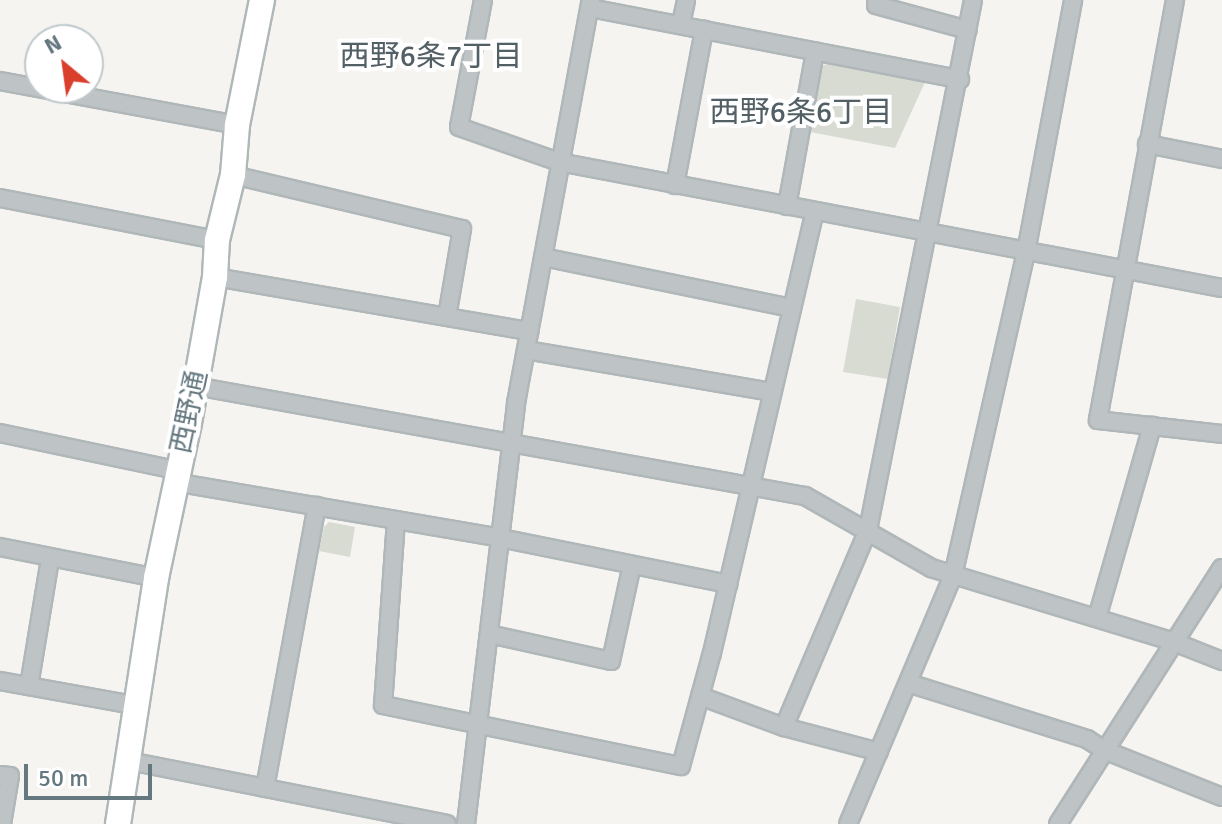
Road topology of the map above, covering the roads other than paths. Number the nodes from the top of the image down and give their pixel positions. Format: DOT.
graph roads {
  1 [pos="262,0"];
  2 [pos="483,0"];
  3 [pos="686,0"];
  4 [pos="877,0"];
  5 [pos="973,0"];
  6 [pos="1073,0"];
  7 [pos="1175,0"];
  8 [pos="590,4"];
  9 [pos="681,24"];
  10 [pos="704,30"];
  11 [pos="968,30"];
  12 [pos="815,52"];
  13 [pos="960,79"];
  14 [pos="0,81"];
  15 [pos="237,125"];
  16 [pos="1147,144"];
  17 [pos="1222,159"];
  18 [pos="559,162"];
  19 [pos="233,175"];
  20 [pos="675,185"];
  21 [pos="0,198"];
  22 [pos="787,206"];
  23 [pos="815,212"];
  24 [pos="929,234"];
  25 [pos="217,240"];
  26 [pos="1026,252"];
  27 [pos="543,257"];
  28 [pos="1125,271"];
  29 [pos="215,277"];
  30 [pos="1222,288"];
  31 [pos="792,308"];
  32 [pos="447,317"];
  33 [pos="529,331"];
  34 [pos="526,350"];
  35 [pos="195,386"];
  36 [pos="772,392"];
  37 [pos="1152,426"];
  38 [pos="0,433"];
  39 [pos="1222,434"];
  40 [pos="512,443"];
  41 [pos="175,476"];
  42 [pos="750,486"];
  43 [pos="317,506"];
  44 [pos="396,520"];
  45 [pos="868,530"];
  46 [pos="500,538"];
  47 [pos="0,547"];
  48 [pos="50,559"];
  49 [pos="632,565"];
  50 [pos="1222,568"];
  51 [pos="953,576"];
  52 [pos="156,578"];
  53 [pos="728,584"];
  54 [pos="1097,618"];
  55 [pos="489,634"];
  56 [pos="1174,642"];
  57 [pos="1222,661"];
  58 [pos="0,681"];
  59 [pos="908,683"];
  60 [pos="29,686"];
  61 [pos="700,696"];
  62 [pos="139,706"];
  63 [pos="478,725"];
  64 [pos="784,727"];
  65 [pos="1104,750"];
  66 [pos="879,752"];
  67 [pos="129,761"];
  68 [pos="0,775"];
  69 [pos="265,788"];
  70 [pos="1222,797"];
  71 [pos="2,824"];
  72 [pos="118,824"];
  73 [pos="447,824"];
  74 [pos="466,824"];
  75 [pos="848,824"];
  76 [pos="1058,824"];
  1 -- 15 [label="street, 西野通"];
  2 -- 18 [label="street"];
  3 -- 9 [label="street"];
  4 -- 11 [label="street"];
  5 -- 11 [label="street"];
  6 -- 26 [label="street"];
  7 -- 16 [label="street"];
  8 -- 9 [label="street"];
  8 -- 18 [label="street"];
  9 -- 10 [label="street"];
  10 -- 12 [label="street"];
  10 -- 20 [label="street"];
  11 -- 13 [label="street"];
  12 -- 13 [label="street"];
  12 -- 22 [label="street"];
  13 -- 24 [label="street"];
  14 -- 15 [label="street"];
  15 -- 19 [label="street, 西野通"];
  16 -- 17 [label="street"];
  16 -- 28 [label="street"];
  18 -- 20 [label="street"];
  18 -- 27 [label="street"];
  19 -- 25 [label="street, 西野通"];
  19 -- 32 [label="street"];
  20 -- 22 [label="street"];
  21 -- 25 [label="street"];
  22 -- 23 [label="street"];
  23 -- 24 [label="street"];
  23 -- 31 [label="street"];
  24 -- 26 [label="street"];
  24 -- 45 [label="street"];
  25 -- 29 [label="street, 西野通"];
  26 -- 28 [label="street"];
  26 -- 51 [label="street"];
  27 -- 31 [label="street"];
  27 -- 33 [label="street"];
  28 -- 30 [label="street"];
  28 -- 37 [label="street"];
  29 -- 32 [label="street"];
  29 -- 35 [label="street, 西野通"];
  31 -- 36 [label="street"];
  32 -- 33 [label="street"];
  33 -- 34 [label="street"];
  34 -- 36 [label="street"];
  34 -- 40 [label="street"];
  35 -- 40 [label="street"];
  35 -- 41 [label="street, 西野通"];
  36 -- 42 [label="street"];
  37 -- 39 [label="street"];
  37 -- 54 [label="street"];
  38 -- 41 [label="street"];
  40 -- 42 [label="street"];
  40 -- 46 [label="street"];
  41 -- 43 [label="street"];
  41 -- 52 [label="street, 西野通"];
  42 -- 45 [label="street"];
  42 -- 53 [label="street"];
  43 -- 44 [label="street"];
  43 -- 69 [label="street"];
  44 -- 46 [label="street"];
  44 -- 63 [label="street"];
  45 -- 51 [label="street"];
  45 -- 64 [label="street"];
  46 -- 49 [label="street"];
  46 -- 55 [label="street"];
  47 -- 48 [label="street"];
  48 -- 52 [label="street"];
  48 -- 60 [label="street"];
  49 -- 53 [label="street"];
  49 -- 55 [label="street"];
  50 -- 56 [label="street"];
  51 -- 54 [label="street"];
  51 -- 59 [label="street"];
  52 -- 62 [label="street, 西野通"];
  53 -- 61 [label="street"];
  54 -- 56 [label="street"];
  55 -- 63 [label="street"];
  56 -- 57 [label="street"];
  56 -- 65 [label="street"];
  58 -- 60 [label="street"];
  59 -- 65 [label="street"];
  59 -- 66 [label="street"];
  60 -- 62 [label="street"];
  61 -- 63 [label="street"];
  61 -- 64 [label="street"];
  62 -- 67 [label="street, 西野通"];
  63 -- 74 [label="street"];
  64 -- 66 [label="street"];
  65 -- 70 [label="street"];
  65 -- 76 [label="street"];
  66 -- 75 [label="street"];
  67 -- 69 [label="street"];
  67 -- 72 [label="street, 西野通"];
  68 -- 71 [label="street"];
  69 -- 73 [label="street"];
}
